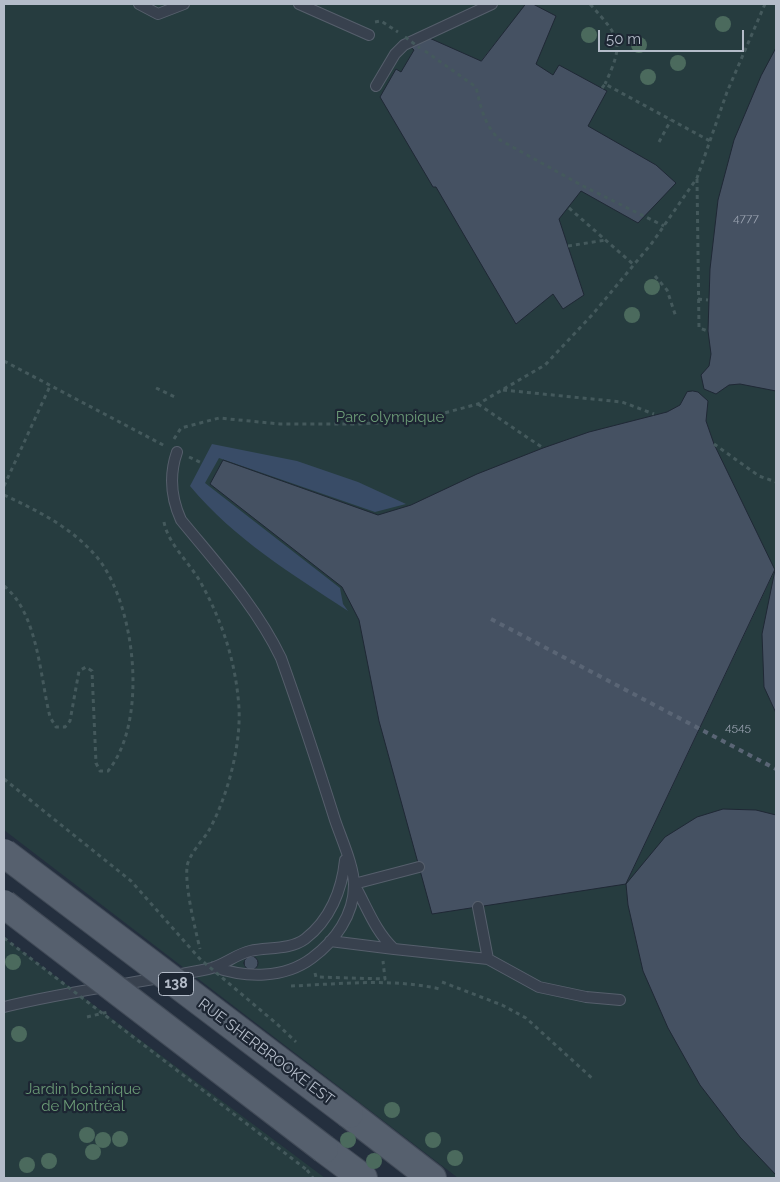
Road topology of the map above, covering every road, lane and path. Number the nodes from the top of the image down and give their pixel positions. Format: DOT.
graph roads {
  1 [pos="139,4"];
  2 [pos="184,4"];
  3 [pos="299,4"];
  4 [pos="492,4"];
  5 [pos="590,4"];
  6 [pos="765,4"];
  7 [pos="369,35"];
  8 [pos="404,37"];
  9 [pos="605,84"];
  10 [pos="376,86"];
  11 [pos="602,88"];
  12 [pos="671,120"];
  13 [pos="710,141"];
  14 [pos="660,142"];
  15 [pos="697,178"];
  16 [pos="569,208"];
  17 [pos="664,226"];
  18 [pos="606,240"];
  19 [pos="568,246"];
  20 [pos="634,265"];
  21 [pos="655,276"];
  22 [pos="698,299"];
  23 [pos="708,300"];
  24 [pos="676,317"];
  25 [pos="708,331"];
  26 [pos="4,362"];
  27 [pos="50,386"];
  28 [pos="156,388"];
  29 [pos="502,390"];
  30 [pos="178,398"];
  31 [pos="478,404"];
  32 [pos="654,414"];
  33 [pos="173,441"];
  34 [pos="714,444"];
  35 [pos="543,448"];
  36 [pos="173,450"];
  37 [pos="776,482"];
  38 [pos="4,486"];
  39 [pos="4,495"];
  40 [pos="163,516"];
  41 [pos="4,586"];
  42 [pos="4,779"];
  43 [pos="4,853"];
  44 [pos="346,853"];
  45 [pos="419,867"];
  46 [pos="354,884"];
  47 [pos="4,904"];
  48 [pos="478,907"];
  49 [pos="4,938"];
  50 [pos="330,941"];
  51 [pos="200,949"];
  52 [pos="394,950"];
  53 [pos="488,959"];
  54 [pos="214,967"];
  55 [pos="442,982"];
  56 [pos="282,986"];
  57 [pos="225,988"];
  58 [pos="244,988"];
  59 [pos="440,990"];
  60 [pos="620,1000"];
  61 [pos="4,1007"];
  62 [pos="303,1049"];
  63 [pos="594,1080"];
  64 [pos="312,1178"];
  65 [pos="364,1178"];
  66 [pos="432,1178"];
  1 -- 2 [label="lane"];
  3 -- 7 [label="lane"];
  4 -- 10 [label="lane"];
  5 -- 9 [label="path"];
  6 -- 13 [label="path"];
  8 -- 17 [label="path, bridge"];
  9 -- 11 [label="path"];
  9 -- 12 [label="path"];
  12 -- 13 [label="path"];
  12 -- 14 [label="path"];
  13 -- 15 [label="path"];
  15 -- 17 [label="path"];
  15 -- 22 [label="path"];
  16 -- 18 [label="path"];
  17 -- 20 [label="path"];
  18 -- 19 [label="path"];
  18 -- 20 [label="path"];
  20 -- 29 [label="path"];
  21 -- 24 [label="path"];
  22 -- 23 [label="path"];
  22 -- 25 [label="path"];
  26 -- 27 [label="path"];
  27 -- 36 [label="path"];
  27 -- 38 [label="path"];
  28 -- 30 [label="path"];
  29 -- 31 [label="path"];
  29 -- 32 [label="path"];
  31 -- 33 [label="path"];
  31 -- 35 [label="path"];
  34 -- 37 [label="path"];
  36 -- 44 [label="lane"];
  39 -- 41 [label="path"];
  40 -- 51 [label="path"];
  42 -- 62 [label="path, bridge"];
  43 -- 66 [label="main road, RUE SHERBROOKE EST / 138, bridge"];
  44 -- 46 [label="lane"];
  44 -- 54 [label="lane"];
  45 -- 46 [label="lane"];
  46 -- 50 [label="lane"];
  46 -- 52 [label="lane"];
  47 -- 65 [label="main road, 138, bridge"];
  48 -- 53 [label="lane"];
  49 -- 64 [label="path, bridge"];
  50 -- 52 [label="lane"];
  50 -- 54 [label="lane"];
  52 -- 53 [label="lane"];
  53 -- 60 [label="lane"];
  54 -- 61 [label="lane"];
  55 -- 63 [label="path"];
  56 -- 59 [label="path"];
  57 -- 58 [label="path"];
}
